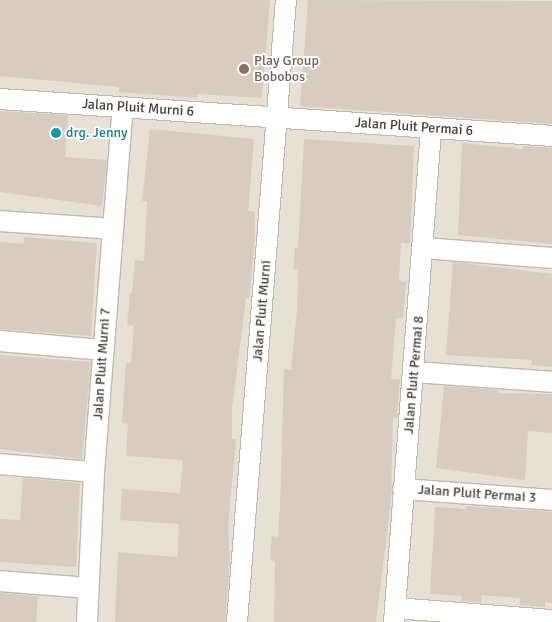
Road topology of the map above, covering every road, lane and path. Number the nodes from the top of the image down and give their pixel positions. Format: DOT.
graph roads {
  1 [pos="286,0"];
  2 [pos="0,99"];
  3 [pos="123,107"];
  4 [pos="276,118"];
  5 [pos="431,128"];
  6 [pos="552,136"];
  7 [pos="0,221"];
  8 [pos="113,229"];
  9 [pos="424,248"];
  10 [pos="552,258"];
  11 [pos="0,341"];
  12 [pos="103,350"];
  13 [pos="414,372"];
  14 [pos="552,382"];
  15 [pos="0,464"];
  16 [pos="94,472"];
  17 [pos="403,489"];
  18 [pos="552,500"];
  19 [pos="0,581"];
  20 [pos="89,588"];
  21 [pos="394,615"];
  22 [pos="552,620"];
  23 [pos="87,622"];
  24 [pos="237,622"];
  1 -- 4 [label="street, Jalan Pluit Murni"];
  2 -- 3 [label="street, Jalan Pluit Murni 6"];
  3 -- 4 [label="street, Jalan Pluit Murni 6"];
  3 -- 8 [label="street, Jalan Pluit Murni 7"];
  4 -- 5 [label="street, Jalan Pluit Permai 6"];
  4 -- 24 [label="street, Jalan Pluit Murni"];
  5 -- 6 [label="street, Jalan Pluit Permai 6"];
  5 -- 9 [label="street, Jalan Pluit Permai 8"];
  7 -- 8 [label="street"];
  8 -- 12 [label="street, Jalan Pluit Murni 7"];
  9 -- 10 [label="street"];
  9 -- 13 [label="street, Jalan Pluit Permai 8"];
  11 -- 12 [label="street"];
  12 -- 16 [label="street, Jalan Pluit Murni 7"];
  13 -- 14 [label="street"];
  13 -- 17 [label="street, Jalan Pluit Permai 8"];
  15 -- 16 [label="street"];
  16 -- 20 [label="street, Jalan Pluit Murni 7"];
  17 -- 18 [label="street, Jalan Pluit Permai 3"];
  17 -- 21 [label="street, Jalan Pluit Permai 8"];
  19 -- 20 [label="street"];
  20 -- 23 [label="street, Jalan Pluit Murni 7"];
  21 -- 22 [label="street"];
}
